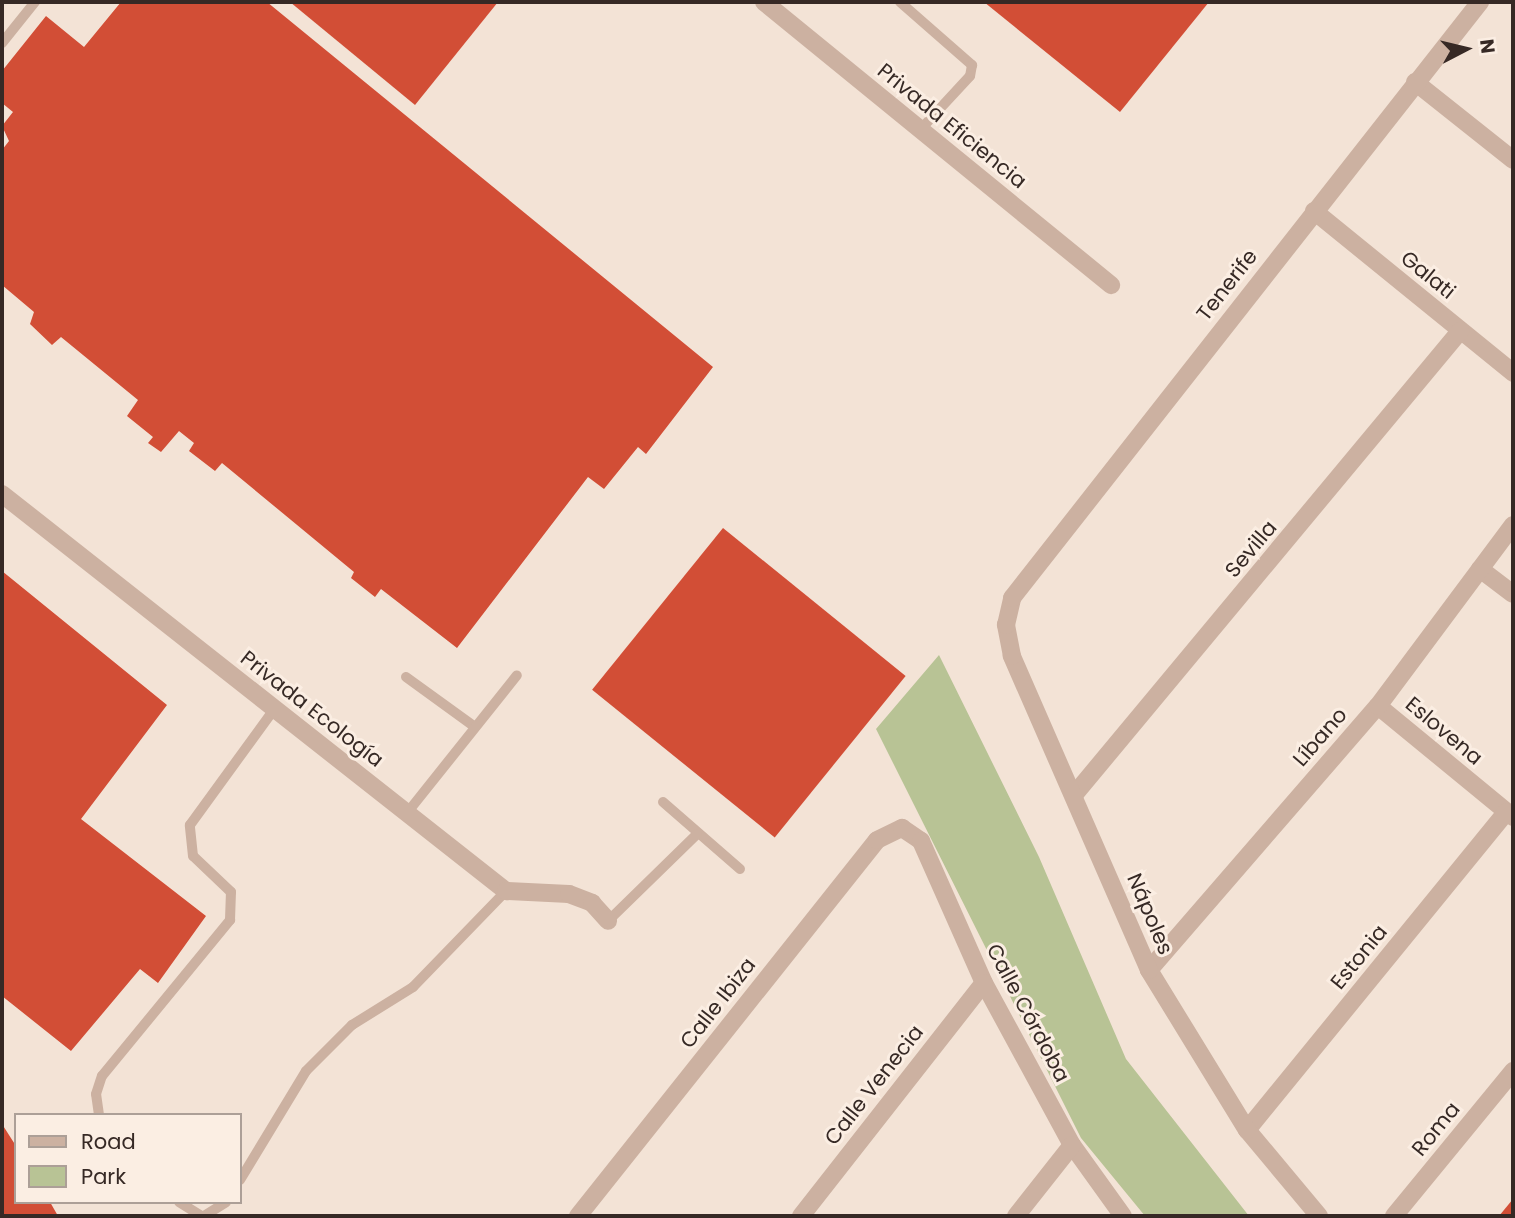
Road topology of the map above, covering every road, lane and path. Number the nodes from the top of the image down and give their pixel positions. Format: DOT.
graph roads {
  1 [pos="35,2"];
  2 [pos="764,2"];
  3 [pos="900,2"];
  4 [pos="1480,2"];
  5 [pos="2,43"];
  6 [pos="1415,82"];
  7 [pos="921,129"];
  8 [pos="1513,160"];
  9 [pos="1314,211"];
  10 [pos="1111,285"];
  11 [pos="1460,331"];
  12 [pos="1513,373"];
  13 [pos="2,494"];
  14 [pos="1513,525"];
  15 [pos="1480,569"];
  16 [pos="1513,594"];
  17 [pos="1012,598"];
  18 [pos="517,675"];
  19 [pos="406,677"];
  20 [pos="1378,706"];
  21 [pos="275,708"];
  22 [pos="475,727"];
  23 [pos="1074,795"];
  24 [pos="663,802"];
  25 [pos="407,813"];
  26 [pos="1510,815"];
  27 [pos="902,828"];
  28 [pos="697,834"];
  29 [pos="740,869"];
  30 [pos="506,891"];
  31 [pos="608,921"];
  32 [pos="1149,970"];
  33 [pos="984,982"];
  34 [pos="1513,1071"];
  35 [pos="99,1113"];
  36 [pos="1247,1130"];
  37 [pos="1072,1144"];
  38 [pos="242,1177"];
  39 [pos="182,1204"];
  40 [pos="223,1204"];
  41 [pos="203,1216"];
  42 [pos="578,1216"];
  43 [pos="801,1216"];
  44 [pos="1016,1216"];
  45 [pos="1123,1216"];
  46 [pos="1319,1216"];
  47 [pos="1394,1216"];
  1 -- 5 [label="lane"];
  2 -- 7 [label="street, Privada Eficiencia"];
  3 -- 7 [label="lane"];
  4 -- 6 [label="street, Tenerife"];
  6 -- 8 [label="street"];
  6 -- 9 [label="street, Tenerife"];
  7 -- 10 [label="street, Privada Eficiencia"];
  9 -- 11 [label="street, Galati"];
  9 -- 17 [label="street, Tenerife"];
  11 -- 12 [label="street, Galati"];
  11 -- 23 [label="street, Sevilla"];
  13 -- 21 [label="street, Privada Ecología"];
  14 -- 15 [label="street, Líbano"];
  15 -- 16 [label="street"];
  15 -- 20 [label="street, Líbano"];
  17 -- 23 [label="street, Nápoles"];
  18 -- 22 [label="lane"];
  19 -- 22 [label="lane"];
  20 -- 26 [label="street, Eslovena"];
  20 -- 32 [label="street, Líbano"];
  21 -- 25 [label="street, Privada Ecología"];
  21 -- 35 [label="lane"];
  22 -- 25 [label="lane"];
  23 -- 32 [label="street, Nápoles"];
  24 -- 28 [label="lane"];
  25 -- 30 [label="street, Privada Ecología"];
  26 -- 36 [label="street, Estonia"];
  27 -- 33 [label="street, Calle Córdoba"];
  27 -- 42 [label="street, Calle Ibiza"];
  28 -- 29 [label="lane"];
  28 -- 31 [label="lane"];
  30 -- 31 [label="street"];
  30 -- 38 [label="lane"];
  32 -- 36 [label="street, Nápoles"];
  33 -- 37 [label="street, Calle Córdoba"];
  33 -- 43 [label="street, Calle Venecia"];
  34 -- 47 [label="street, Roma"];
  36 -- 46 [label="street, Nápoles"];
  37 -- 44 [label="street"];
  37 -- 45 [label="street, Calle Córdoba"];
  39 -- 41 [label="lane"];
  40 -- 41 [label="lane"];
}
